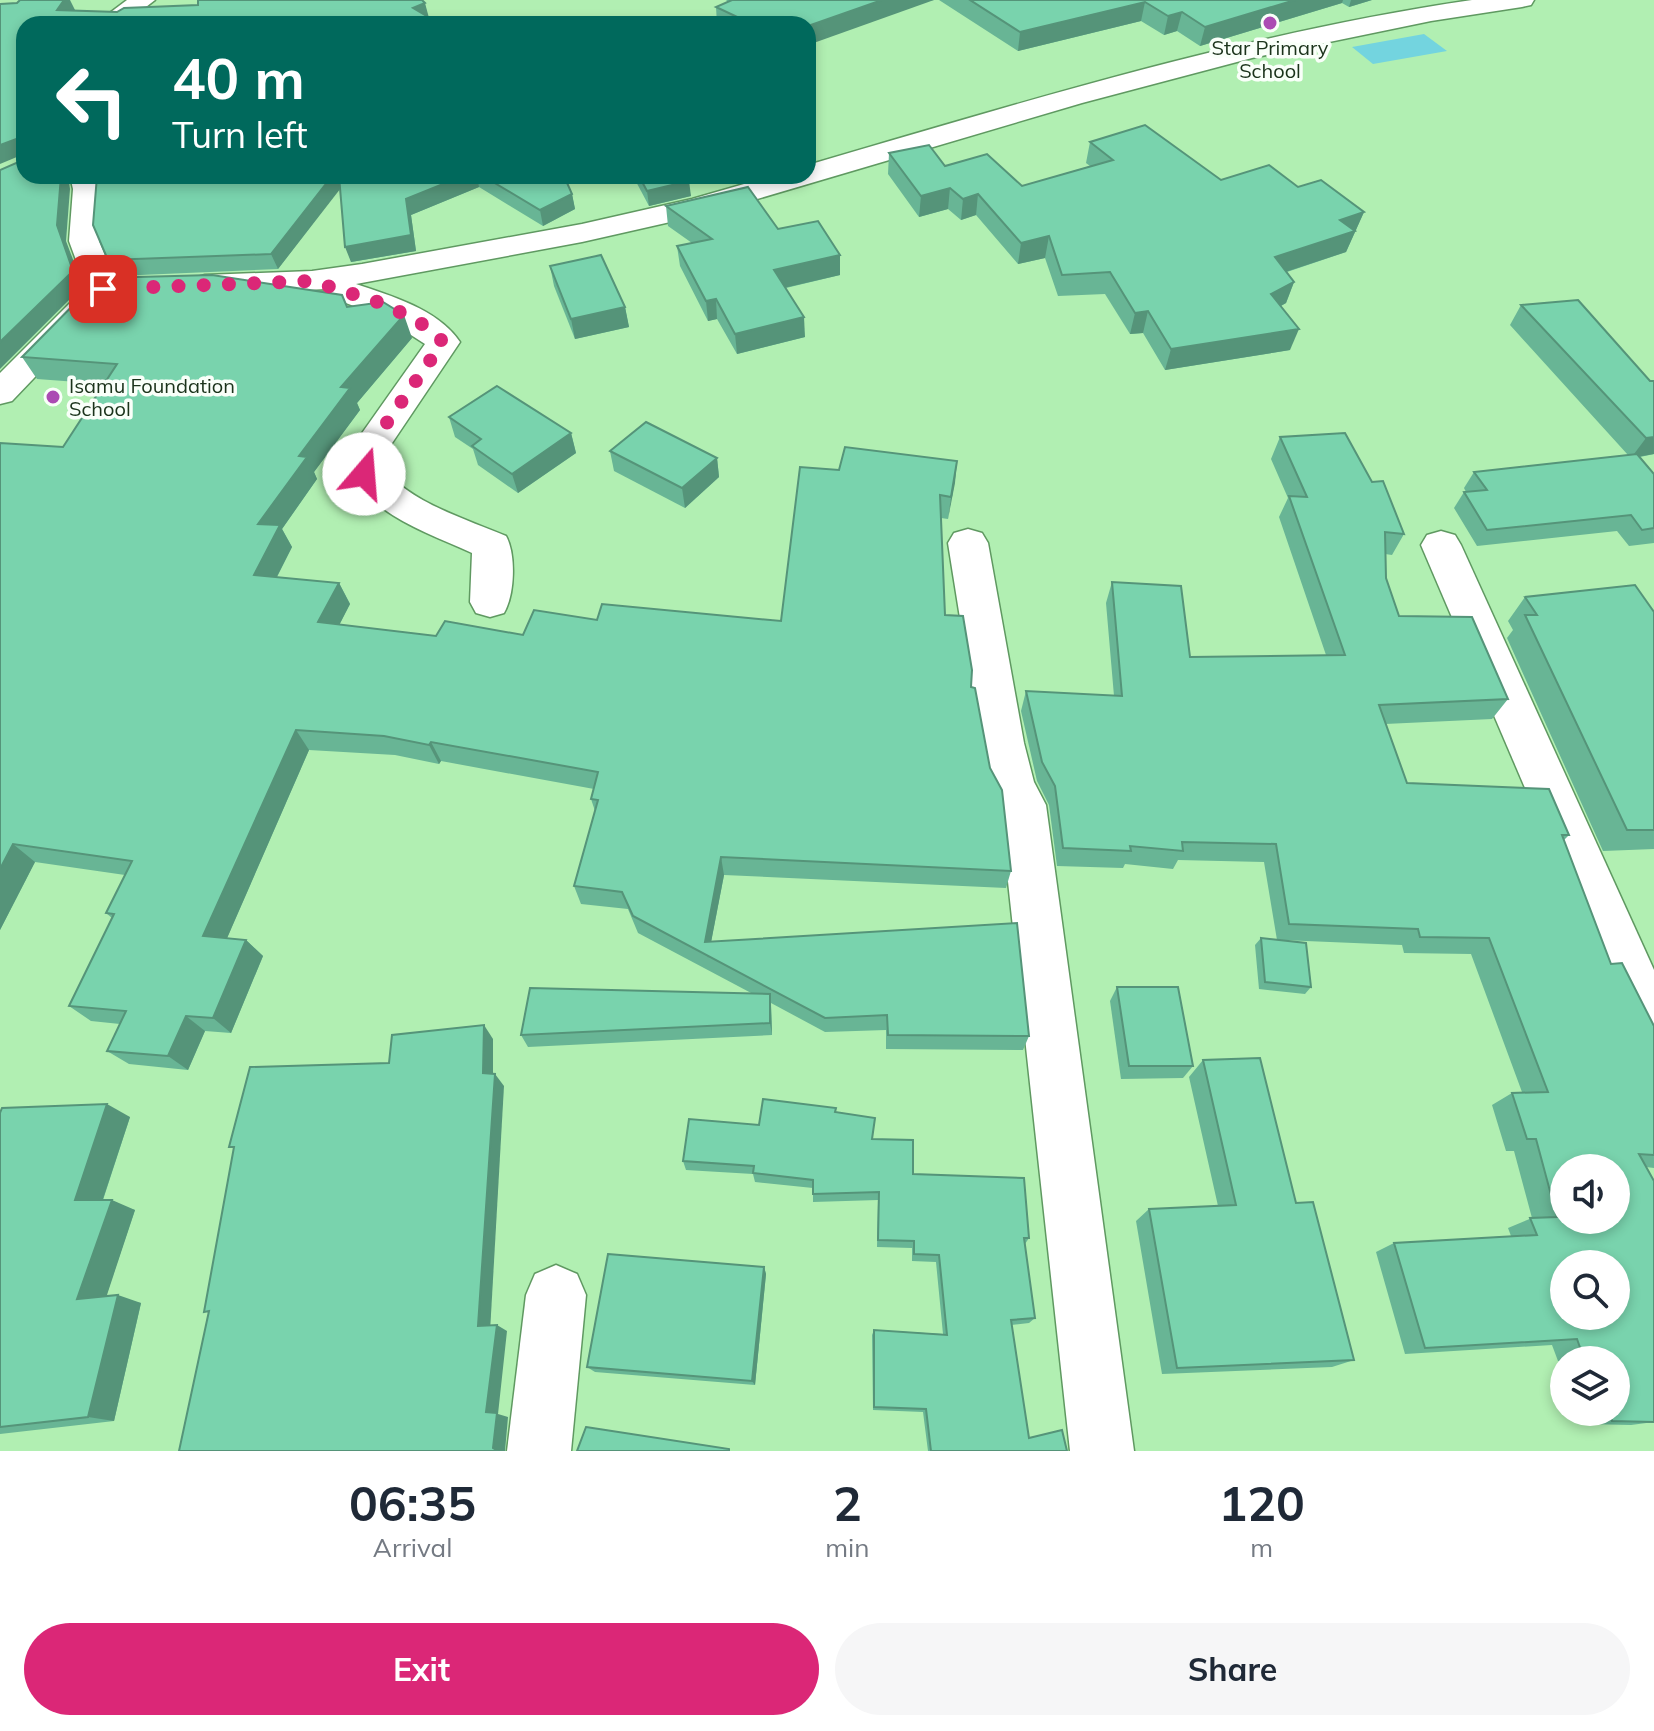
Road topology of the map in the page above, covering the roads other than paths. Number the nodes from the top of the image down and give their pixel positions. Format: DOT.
graph roads {
  1 [pos="1522,0"];
  2 [pos="133,1"];
  3 [pos="117,16"];
  4 [pos="816,172"];
  5 [pos="87,184"];
  6 [pos="775,184"];
  7 [pos="312,281"];
  8 [pos="178,286"];
  9 [pos="0,393"];
  10 [pos="968,543"];
  11 [pos="1441,545"];
  12 [pos="490,602"];
  13 [pos="1654,1029"];
  14 [pos="556,1295"];
  15 [pos="539,1451"];
  16 [pos="1102,1451"];
  1 -- 4 [label="street"];
  2 -- 3 [label="street"];
  5 -- 9 [label="street"];
  6 -- 7 [label="street"];
  7 -- 8 [label="street"];
  7 -- 12 [label="street"];
  10 -- 16 [label="street"];
  11 -- 13 [label="street"];
  14 -- 15 [label="street"];
}
